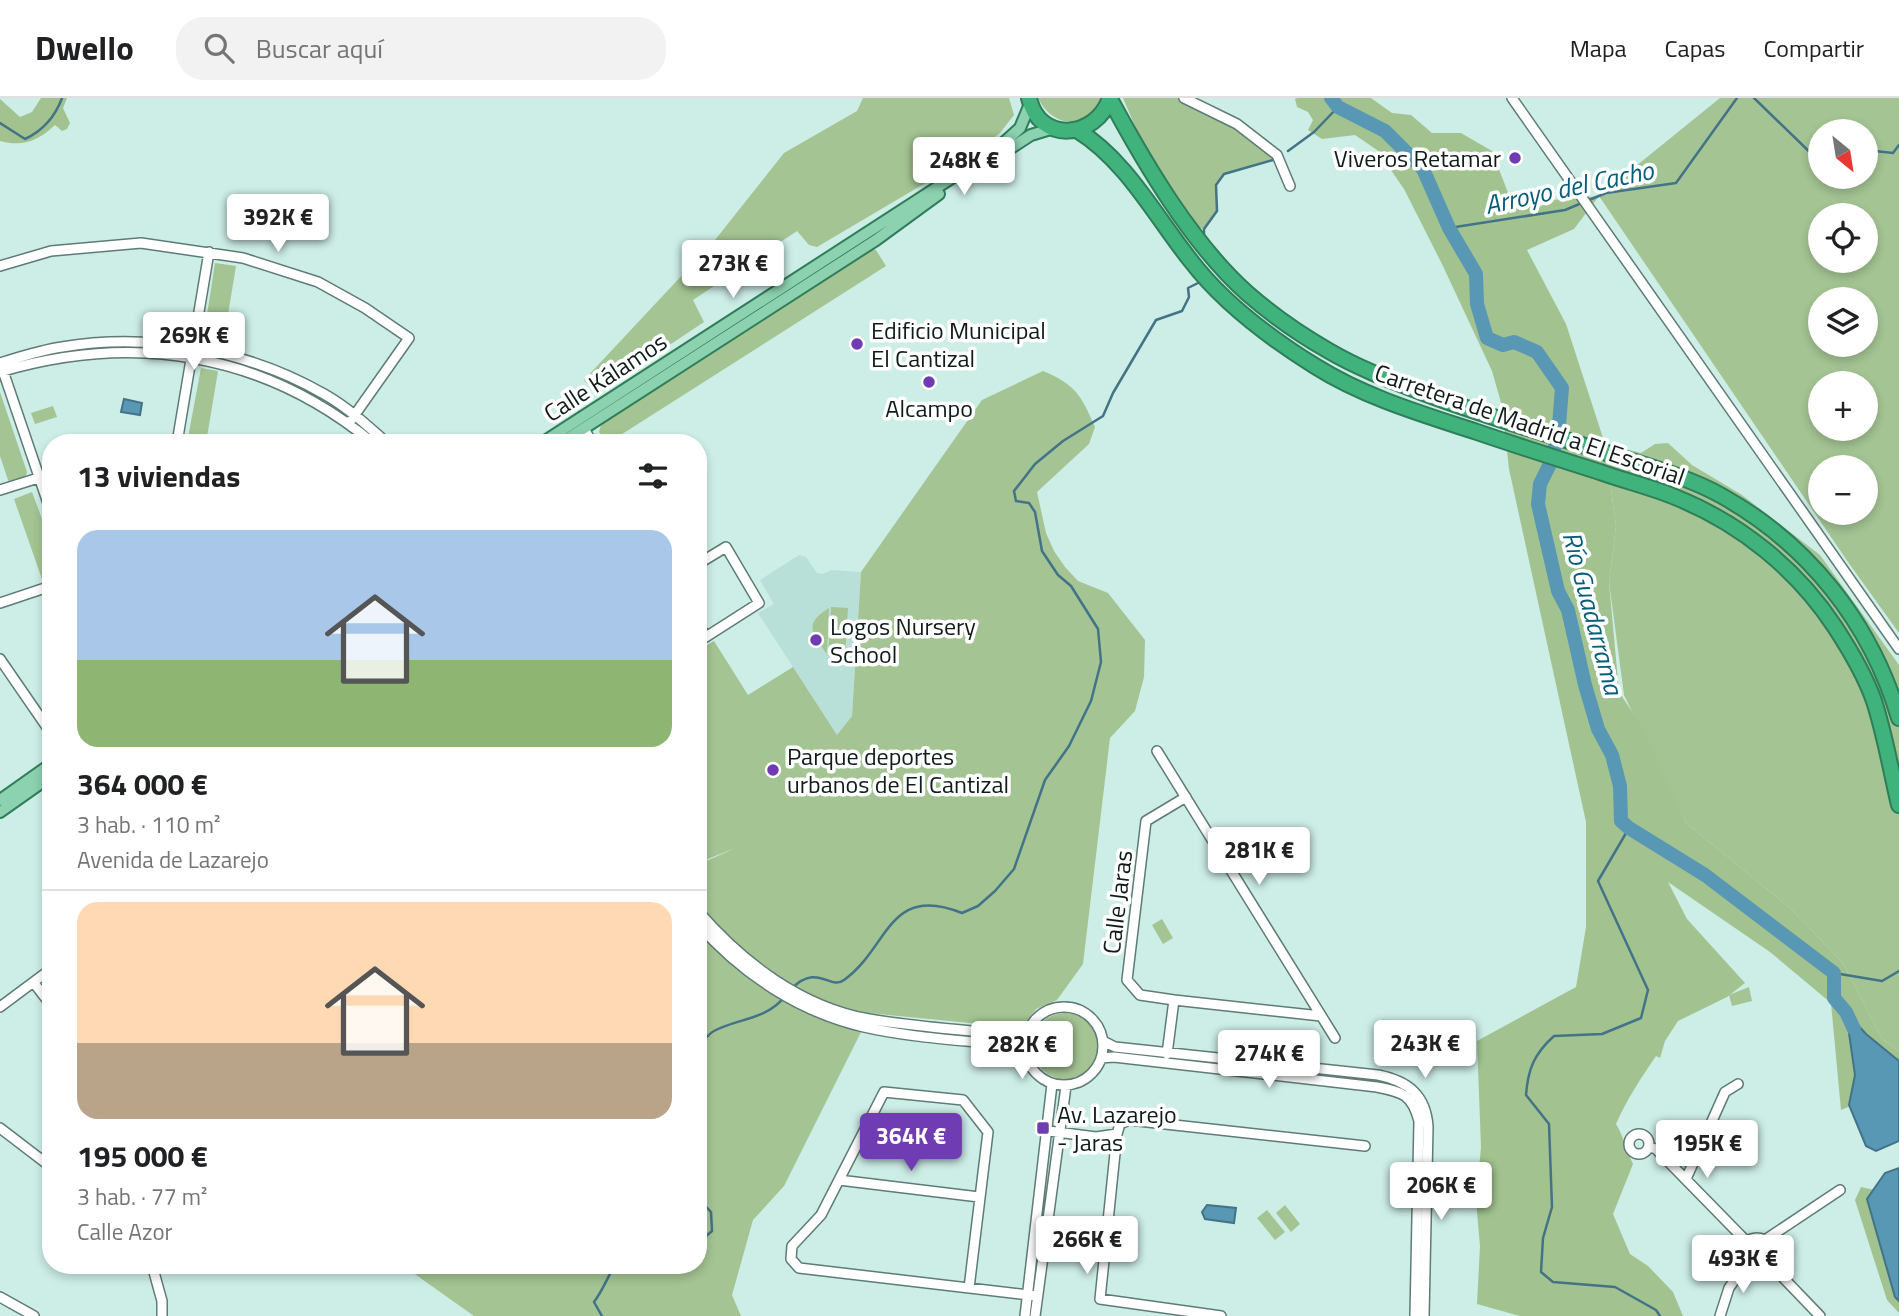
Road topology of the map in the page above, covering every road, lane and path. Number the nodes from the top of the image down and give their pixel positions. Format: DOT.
graph roads {
  1 [pos="1184,98"];
  2 [pos="1512,98"];
  3 [pos="1110,99"];
  4 [pos="1030,101"];
  5 [pos="1055,128"];
  6 [pos="1077,130"];
  7 [pos="1290,186"];
  8 [pos="209,252"];
  9 [pos="0,266"];
  10 [pos="192,351"];
  11 [pos="1,367"];
  12 [pos="352,419"];
  13 [pos="584,428"];
  14 [pos="178,434"];
  15 [pos="365,434"];
  16 [pos="374,434"];
  17 [pos="556,434"];
  18 [pos="575,434"];
  19 [pos="587,434"];
  20 [pos="42,476"];
  21 [pos="39,477"];
  22 [pos="42,486"];
  23 [pos="0,490"];
  24 [pos="707,559"];
  25 [pos="42,589"];
  26 [pos="0,603"];
  27 [pos="707,637"];
  28 [pos="1899,649"];
  29 [pos="0,659"];
  30 [pos="1899,718"];
  31 [pos="42,720"];
  32 [pos="1157,751"];
  33 [pos="42,770"];
  34 [pos="42,783"];
  35 [pos="1186,797"];
  36 [pos="0,800"];
  37 [pos="1899,805"];
  38 [pos="0,813"];
  39 [pos="707,920"];
  40 [pos="707,933"];
  41 [pos="42,976"];
  42 [pos="34,983"];
  43 [pos="42,993"];
  44 [pos="1174,1000"];
  45 [pos="0,1007"];
  46 [pos="1321,1016"];
  47 [pos="866,1023"];
  48 [pos="1027,1033"];
  49 [pos="1335,1038"];
  50 [pos="1103,1041"];
  51 [pos="1025,1051"];
  52 [pos="1167,1051"];
  53 [pos="1101,1058"];
  54 [pos="1166,1063"];
  55 [pos="1052,1084"];
  56 [pos="1738,1084"];
  57 [pos="1066,1086"];
  58 [pos="0,1128"];
  59 [pos="1049,1131"];
  60 [pos="1060,1132"];
  61 [pos="1117,1134"];
  62 [pos="1365,1146"];
  63 [pos="1649,1147"];
  64 [pos="42,1160"];
  65 [pos="1686,1179"];
  66 [pos="839,1180"];
  67 [pos="1840,1190"];
  68 [pos="979,1197"];
  69 [pos="1765,1240"];
  70 [pos="1747,1242"];
  71 [pos="1769,1264"];
  72 [pos="1745,1265"];
  73 [pos="154,1274"];
  74 [pos="969,1288"];
  75 [pos="1032,1295"];
  76 [pos="0,1297"];
  77 [pos="34,1316"];
  78 [pos="162,1316"];
  79 [pos="1025,1316"];
  80 [pos="1035,1316"];
  81 [pos="1222,1316"];
  82 [pos="1415,1316"];
  83 [pos="1424,1316"];
  84 [pos="1720,1316"];
  85 [pos="1820,1316"];
  1 -- 7 [label="street"];
  2 -- 28 [label="street"];
  3 -- 6 [label="highway"];
  3 -- 30 [label="highway, Carretera de Madrid a El Escorial"];
  4 -- 5 [label="highway"];
  4 -- 17 [label="main road, Calle Kálamos"];
  5 -- 6 [label="highway"];
  5 -- 13 [label="main road, Calle Kálamos"];
  6 -- 37 [label="highway, Carretera de Madrid a El Escorial"];
  8 -- 9 [label="street"];
  8 -- 10 [label="street"];
  8 -- 12 [label="street"];
  10 -- 11 [label="street"];
  10 -- 12 [label="street"];
  10 -- 14 [label="street"];
  11 -- 21 [label="street"];
  12 -- 15 [label="street"];
  12 -- 16 [label="street"];
  13 -- 18 [label="main road, Calle Kálamos"];
  13 -- 19 [label="street"];
  20 -- 21 [label="street"];
  21 -- 22 [label="street"];
  21 -- 23 [label="street"];
  24 -- 27 [label="street"];
  25 -- 26 [label="street"];
  29 -- 31 [label="street"];
  32 -- 35 [label="street"];
  33 -- 36 [label="main road"];
  34 -- 38 [label="main road"];
  35 -- 44 [label="street, Calle Jaras"];
  35 -- 46 [label="street"];
  39 -- 47 [label="street"];
  40 -- 47 [label="street"];
  41 -- 42 [label="street"];
  42 -- 43 [label="street"];
  42 -- 45 [label="street"];
  44 -- 46 [label="street, Calle Jaras"];
  44 -- 52 [label="street"];
  46 -- 49 [label="street"];
  47 -- 48 [label="street"];
  47 -- 51 [label="street"];
  48 -- 50 [label="street"];
  48 -- 51 [label="street"];
  50 -- 52 [label="street"];
  50 -- 53 [label="street"];
  51 -- 55 [label="street"];
  52 -- 54 [label="street"];
  52 -- 83 [label="street"];
  53 -- 54 [label="street"];
  53 -- 57 [label="street"];
  54 -- 82 [label="street"];
  55 -- 57 [label="street"];
  55 -- 59 [label="street"];
  56 -- 65 [label="street"];
  57 -- 60 [label="street"];
  58 -- 64 [label="street"];
  59 -- 60 [label="street"];
  59 -- 75 [label="street"];
  60 -- 61 [label="street"];
  60 -- 75 [label="street"];
  61 -- 62 [label="street"];
  61 -- 81 [label="street"];
  63 -- 65 [label="street"];
  65 -- 70 [label="street"];
  66 -- 68 [label="street"];
  66 -- 68 [label="street"];
  66 -- 74 [label="street"];
  67 -- 69 [label="street"];
  68 -- 74 [label="street"];
  69 -- 70 [label="street"];
  69 -- 71 [label="street"];
  70 -- 72 [label="street"];
  71 -- 72 [label="street"];
  71 -- 85 [label="street"];
  72 -- 84 [label="street"];
  73 -- 78 [label="street"];
  74 -- 75 [label="street"];
  75 -- 79 [label="street"];
  75 -- 80 [label="street"];
  76 -- 77 [label="street"];
}
